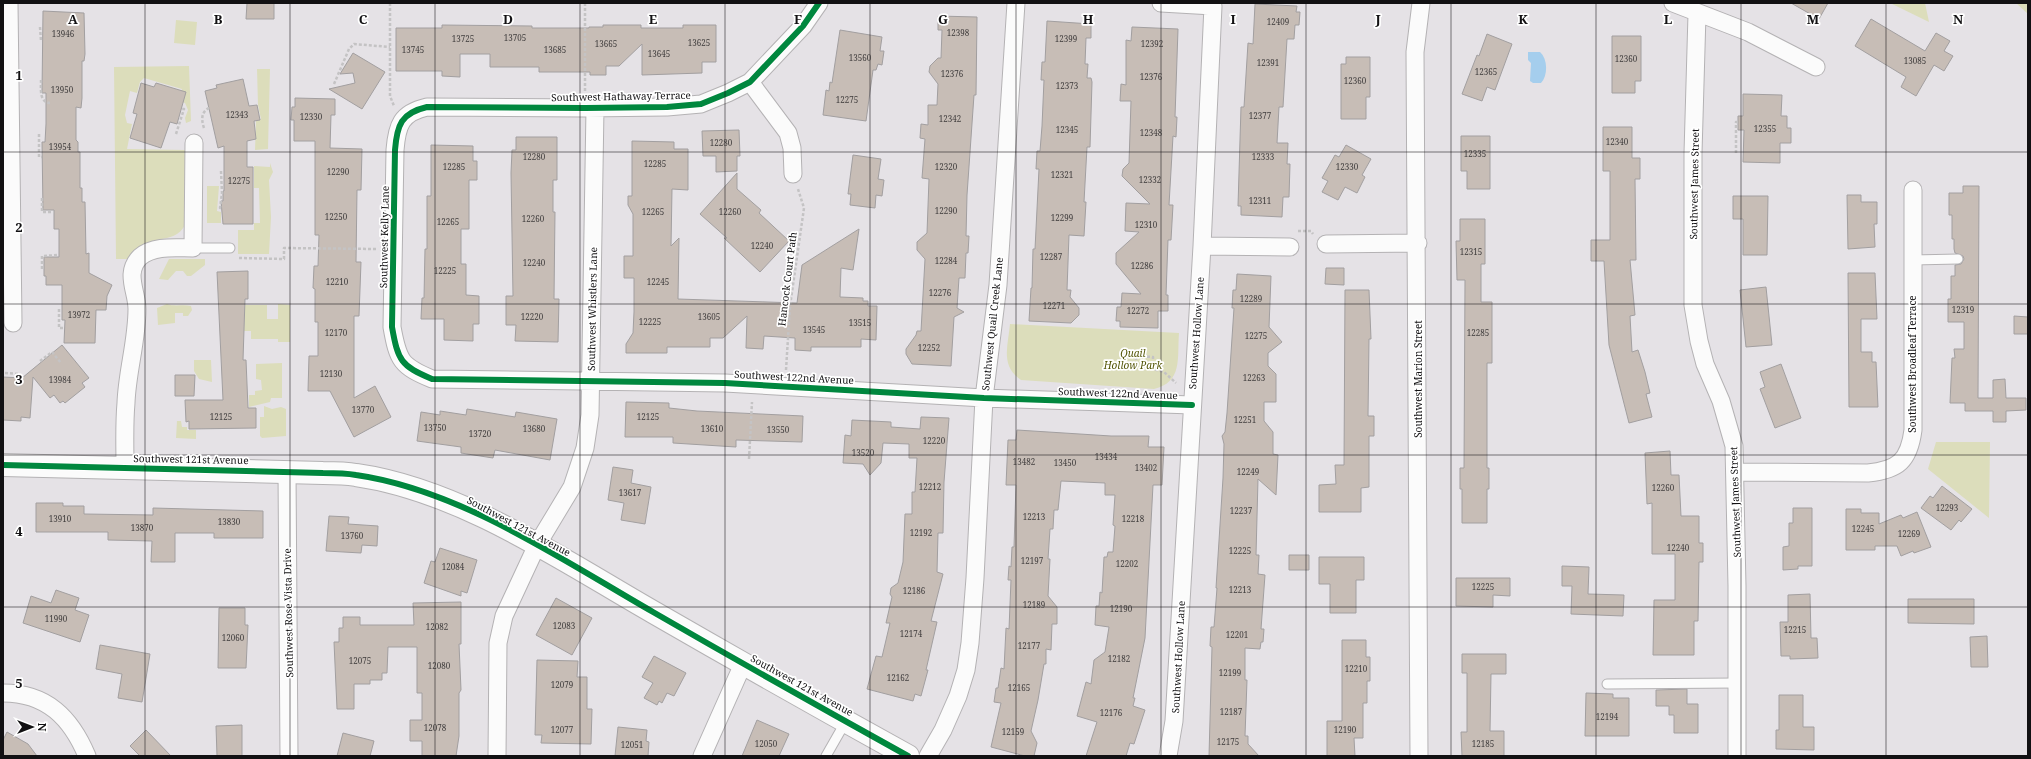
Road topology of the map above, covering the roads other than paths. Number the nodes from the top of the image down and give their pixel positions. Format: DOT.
graph roads {
  1 [pos="9,3"];
  2 [pos="819,3"];
  3 [pos="1016,3"];
  4 [pos="1161,3"];
  5 [pos="1421,3"];
  6 [pos="1673,3"];
  7 [pos="1697,14"];
  8 [pos="1816,67"];
  9 [pos="750,82"];
  10 [pos="6,102"];
  11 [pos="590,108"];
  12 [pos="404,119"];
  13 [pos="200,139"];
  14 [pos="792,174"];
  15 [pos="1913,190"];
  16 [pos="1418,243"];
  17 [pos="1326,244"];
  18 [pos="1202,246"];
  19 [pos="1290,247"];
  20 [pos="193,248"];
  21 [pos="230,248"];
  22 [pos="1958,259"];
  23 [pos="1913,260"];
  24 [pos="13,323"];
  25 [pos="401,361"];
  26 [pos="591,381"];
  27 [pos="984,398"];
  28 [pos="1192,405"];
  29 [pos="3,465"];
  30 [pos="125,468"];
  31 [pos="286,471"];
  32 [pos="1735,472"];
  33 [pos="537,545"];
  34 [pos="743,664"];
  35 [pos="1737,683"];
  36 [pos="1607,684"];
  37 [pos="3,693"];
  38 [pos="846,721"];
  39 [pos="87,756"];
  40 [pos="289,756"];
  41 [pos="497,756"];
  42 [pos="702,756"];
  43 [pos="826,756"];
  44 [pos="908,756"];
  45 [pos="928,756"];
  46 [pos="1168,756"];
  47 [pos="1419,756"];
  48 [pos="1737,756"];
  1 -- 10 [label="street"];
  2 -- 9 [label="street, Southwest Hathaway Terrace"];
  3 -- 27 [label="street, Southwest Quail Creek Lane"];
  4 -- 18 [label="street, Southwest Hollow Lane"];
  5 -- 16 [label="street, Southwest Marion Street"];
  6 -- 7 [label="street"];
  7 -- 8 [label="street"];
  7 -- 32 [label="street, Southwest James Street"];
  9 -- 11 [label="street, Southwest Hathaway Terrace"];
  9 -- 14 [label="street"];
  10 -- 24 [label="street"];
  11 -- 12 [label="street, Southwest Hathaway Terrace"];
  11 -- 26 [label="street, Southwest Whistlers Lane"];
  12 -- 25 [label="street, Southwest Kelly Lane"];
  13 -- 20 [label="street"];
  15 -- 23 [label="street, Southwest Broadleaf Terrace"];
  16 -- 17 [label="street"];
  16 -- 47 [label="street, Southwest Marion Street"];
  18 -- 19 [label="street"];
  18 -- 28 [label="street, Southwest Hollow Lane"];
  20 -- 21 [label="lane"];
  20 -- 30 [label="street"];
  22 -- 23 [label="lane"];
  23 -- 32 [label="street, Southwest Broadleaf Terrace"];
  25 -- 26 [label="street, Southwest 122nd Avenue"];
  26 -- 27 [label="street, Southwest 122nd Avenue"];
  26 -- 33 [label="street, Southwest Whistlers Lane"];
  27 -- 28 [label="street, Southwest 122nd Avenue"];
  27 -- 45 [label="street, Southwest Quail Creek Lane"];
  28 -- 46 [label="street, Southwest Hollow Lane"];
  29 -- 30 [label="main road, Southwest 121st Avenue"];
  30 -- 31 [label="main road, Southwest 121st Avenue"];
  31 -- 33 [label="main road, Southwest 121st Avenue"];
  31 -- 40 [label="street, Southwest Rose Vista Drive"];
  32 -- 35 [label="street, Southwest James Street"];
  33 -- 34 [label="main road, Southwest 121st Avenue"];
  33 -- 41 [label="street, Southwest Whistlers Lane"];
  34 -- 38 [label="main road, Southwest 121st Avenue"];
  34 -- 42 [label="street"];
  35 -- 36 [label="lane"];
  35 -- 48 [label="street, Southwest James Street"];
  37 -- 39 [label="street"];
  38 -- 43 [label="lane"];
  38 -- 44 [label="main road, Southwest 121st Avenue"];
}
